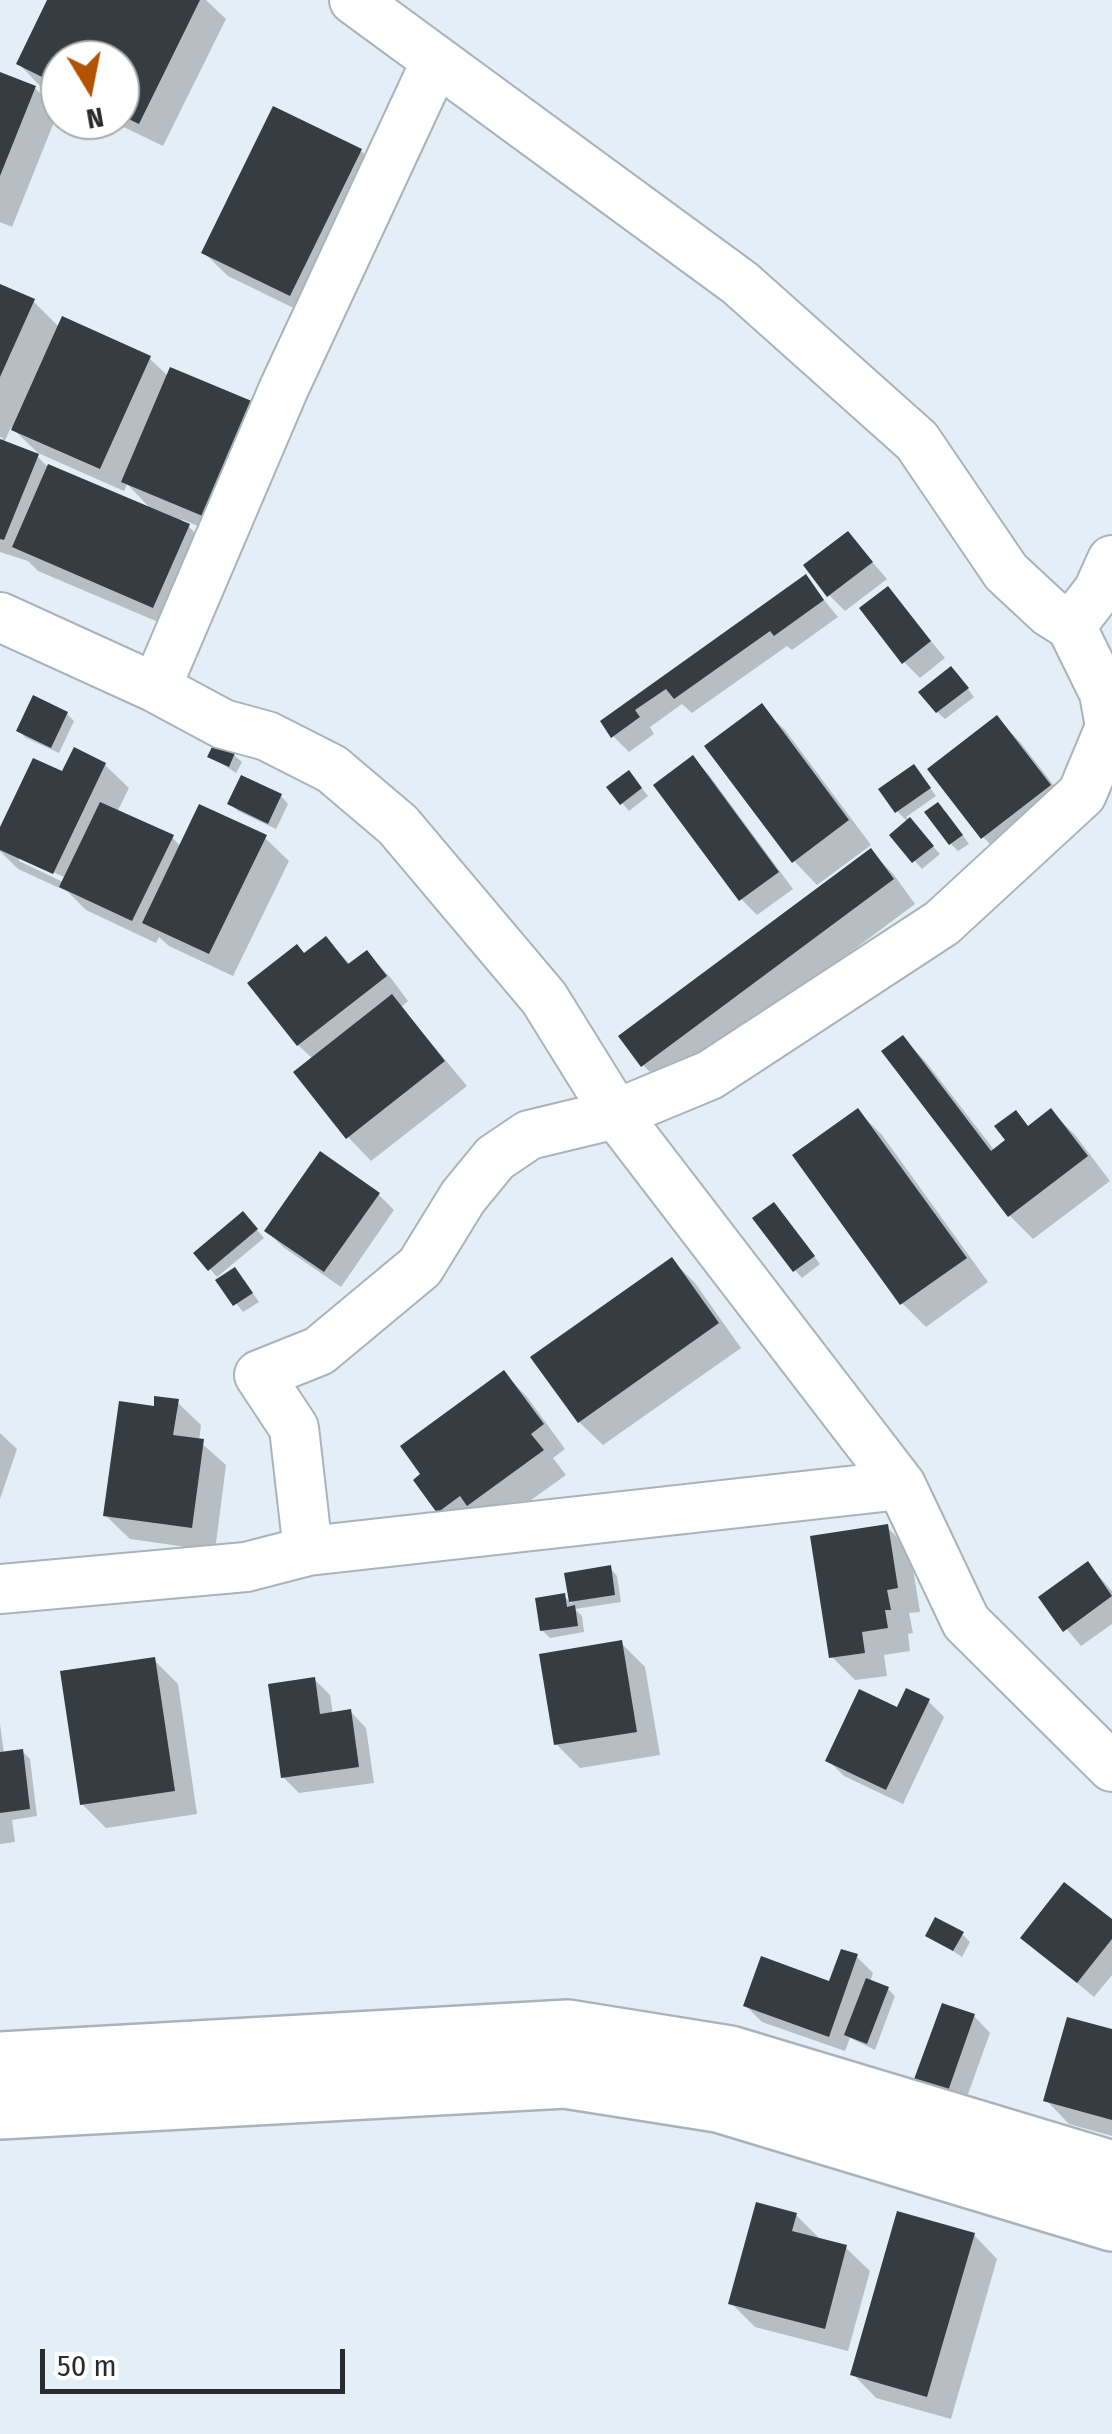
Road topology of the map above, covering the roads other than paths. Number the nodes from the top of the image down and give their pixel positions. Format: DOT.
graph roads {
  1 [pos="354,0"];
  2 [pos="436,60"];
  3 [pos="1112,560"];
  4 [pos="0,617"];
  5 [pos="1071,626"];
  6 [pos="156,688"];
  7 [pos="1111,728"];
  8 [pos="616,1114"];
  9 [pos="902,1485"];
  10 [pos="308,1550"];
  11 [pos="0,1588"];
  12 [pos="1112,1767"];
  13 [pos="0,2060"];
  14 [pos="0,2111"];
  15 [pos="1112,2169"];
  16 [pos="1112,2223"];
  1 -- 2 [label="street"];
  2 -- 5 [label="street"];
  2 -- 6 [label="street"];
  3 -- 5 [label="street"];
  4 -- 6 [label="street"];
  5 -- 7 [label="street"];
  6 -- 8 [label="street"];
  7 -- 8 [label="street"];
  8 -- 9 [label="street"];
  8 -- 10 [label="street"];
  9 -- 10 [label="street"];
  9 -- 12 [label="street"];
  10 -- 11 [label="street"];
  13 -- 15 [label="street"];
  14 -- 16 [label="street"];
}
